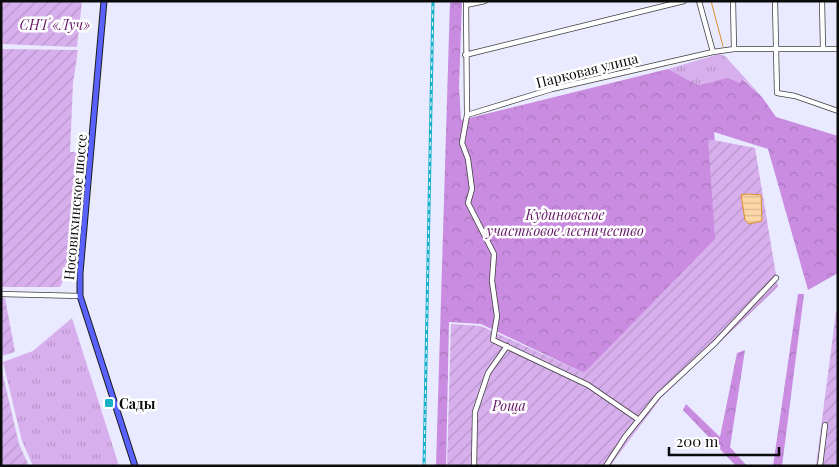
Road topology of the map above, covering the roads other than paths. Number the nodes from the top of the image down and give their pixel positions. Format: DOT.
graph roads {
  1 [pos="104,1"];
  2 [pos="485,1"];
  3 [pos="684,1"];
  4 [pos="699,1"];
  5 [pos="732,1"];
  6 [pos="774,1"];
  7 [pos="822,1"];
  8 [pos="466,3"];
  9 [pos="734,49"];
  10 [pos="838,49"];
  11 [pos="775,50"];
  12 [pos="823,50"];
  13 [pos="713,52"];
  14 [pos="465,55"];
  15 [pos="838,111"];
  16 [pos="467,115"];
  17 [pos="776,278"];
  18 [pos="1,294"];
  19 [pos="80,296"];
  20 [pos="507,346"];
  21 [pos="638,420"];
  22 [pos="825,425"];
  23 [pos="135,466"];
  24 [pos="474,466"];
  25 [pos="606,466"];
  26 [pos="820,466"];
  1 -- 19 [label="main road, Носовихинское шоссе"];
  2 -- 8 [label="street"];
  3 -- 14 [label="street"];
  4 -- 13 [label="street"];
  5 -- 9 [label="street"];
  6 -- 11 [label="street"];
  7 -- 12 [label="street"];
  8 -- 14 [label="street"];
  9 -- 11 [label="street, Парковая улица"];
  9 -- 13 [label="street, Парковая улица"];
  10 -- 12 [label="street, Парковая улица"];
  11 -- 12 [label="street, Парковая улица"];
  11 -- 15 [label="street"];
  13 -- 16 [label="street, Парковая улица"];
  14 -- 16 [label="street"];
  16 -- 20 [label="street"];
  17 -- 21 [label="street"];
  18 -- 19 [label="street"];
  19 -- 23 [label="main road, Носовихинское шоссе"];
  20 -- 21 [label="street"];
  20 -- 24 [label="street"];
  21 -- 25 [label="street"];
  22 -- 26 [label="street"];
}
